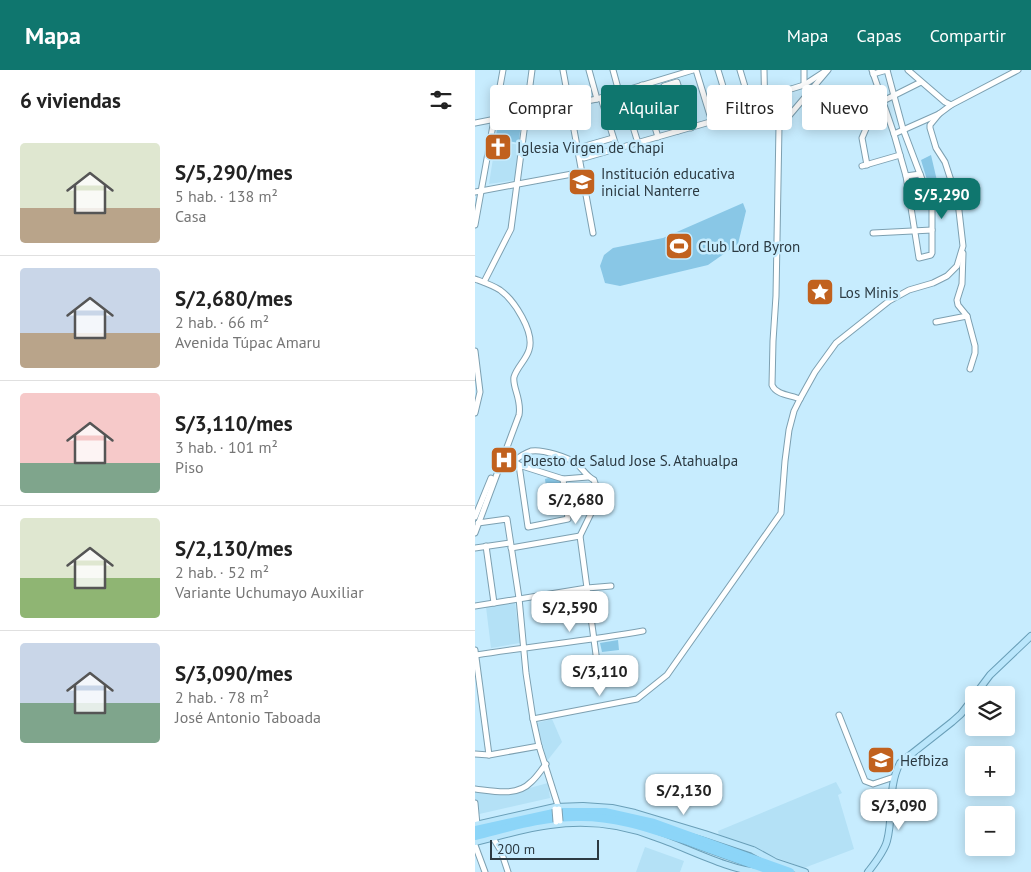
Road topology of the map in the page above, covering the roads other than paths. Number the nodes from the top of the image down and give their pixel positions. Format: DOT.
graph roads {
  1 [pos="503,70"];
  2 [pos="532,70"];
  3 [pos="563,70"];
  4 [pos="589,70"];
  5 [pos="613,70"];
  6 [pos="695,70"];
  7 [pos="718,70"];
  8 [pos="740,70"];
  9 [pos="764,70"];
  10 [pos="805,70"];
  11 [pos="827,70"];
  12 [pos="887,70"];
  13 [pos="908,70"];
  14 [pos="1018,70"];
  15 [pos="873,72"];
  16 [pos="921,82"];
  17 [pos="500,85"];
  18 [pos="530,85"];
  19 [pos="566,85"];
  20 [pos="618,85"];
  21 [pos="642,85"];
  22 [pos="667,85"];
  23 [pos="678,85"];
  24 [pos="723,85"];
  25 [pos="744,85"];
  26 [pos="765,85"];
  27 [pos="804,85"];
  28 [pos="878,85"];
  29 [pos="894,96"];
  30 [pos="599,98"];
  31 [pos="887,99"];
  32 [pos="591,100"];
  33 [pos="951,105"];
  34 [pos="707,107"];
  35 [pos="792,111"];
  36 [pos="887,112"];
  37 [pos="939,114"];
  38 [pos="490,121"];
  39 [pos="475,123"];
  40 [pos="903,129"];
  41 [pos="492,130"];
  42 [pos="523,130"];
  43 [pos="575,130"];
  44 [pos="634,130"];
  45 [pos="656,130"];
  46 [pos="682,130"];
  47 [pos="779,130"];
  48 [pos="865,130"];
  49 [pos="678,131"];
  50 [pos="894,134"];
  51 [pos="658,137"];
  52 [pos="613,138"];
  53 [pos="638,143"];
  54 [pos="585,146"];
  55 [pos="617,149"];
  56 [pos="900,155"];
  57 [pos="584,158"];
  58 [pos="583,172"];
  59 [pos="920,174"];
  60 [pos="906,176"];
  61 [pos="923,182"];
  62 [pos="516,184"];
  63 [pos="953,188"];
  64 [pos="478,192"];
  65 [pos="475,225"];
  66 [pos="932,230"];
  67 [pos="915,231"];
  68 [pos="593,233"];
  69 [pos="873,233"];
  70 [pos="962,248"];
  71 [pos="475,278"];
  72 [pos="485,282"];
  73 [pos="967,316"];
  74 [pos="936,322"];
  75 [pos="475,351"];
  76 [pos="970,369"];
  77 [pos="800,399"];
  78 [pos="477,403"];
  79 [pos="475,413"];
  80 [pos="502,457"];
  81 [pos="517,463"];
  82 [pos="497,469"];
  83 [pos="587,476"];
  84 [pos="563,479"];
  85 [pos="595,503"];
  86 [pos="567,506"];
  87 [pos="475,517"];
  88 [pos="478,523"];
  89 [pos="475,533"];
  90 [pos="580,536"];
  91 [pos="486,546"];
  92 [pos="510,546"];
  93 [pos="475,548"];
  94 [pos="611,586"];
  95 [pos="587,588"];
  96 [pos="519,598"];
  97 [pos="494,603"];
  98 [pos="475,606"];
  99 [pos="643,631"];
  100 [pos="1031,636"];
  101 [pos="594,640"];
  102 [pos="525,647"];
  103 [pos="475,656"];
  104 [pos="597,662"];
  105 [pos="983,686"];
  106 [pos="965,709"];
  107 [pos="483,710"];
  108 [pos="475,712"];
  109 [pos="839,715"];
  110 [pos="533,720"];
  111 [pos="539,746"];
  112 [pos="475,754"];
  113 [pos="489,755"];
  114 [pos="546,764"];
  115 [pos="894,777"];
  116 [pos="475,789"];
  117 [pos="475,803"];
  118 [pos="557,807"];
  119 [pos="558,823"];
  120 [pos="476,827"];
  121 [pos="671,835"];
  122 [pos="687,835"];
  123 [pos="475,836"];
  124 [pos="493,838"];
  125 [pos="475,844"];
  126 [pos="775,862"];
  127 [pos="506,871"];
  128 [pos="485,872"];
  129 [pos="761,872"];
  130 [pos="775,872"];
  131 [pos="791,872"];
  132 [pos="805,872"];
  133 [pos="868,872"];
  1 -- 17 [label="street"];
  2 -- 18 [label="street"];
  3 -- 19 [label="street"];
  4 -- 30 [label="street"];
  5 -- 20 [label="street"];
  6 -- 21 [label="street"];
  6 -- 34 [label="street"];
  7 -- 24 [label="street"];
  8 -- 25 [label="street"];
  9 -- 26 [label="street"];
  10 -- 27 [label="street"];
  11 -- 27 [label="street"];
  11 -- 35 [label="street"];
  12 -- 15 [label="street"];
  12 -- 29 [label="street"];
  13 -- 16 [label="street"];
  14 -- 33 [label="street"];
  15 -- 28 [label="street"];
  16 -- 29 [label="street"];
  16 -- 33 [label="street"];
  22 -- 23 [label="street"];
  29 -- 31 [label="street"];
  29 -- 40 [label="street"];
  30 -- 32 [label="street"];
  30 -- 52 [label="street"];
  33 -- 37 [label="street"];
  36 -- 50 [label="street"];
  37 -- 40 [label="street"];
  37 -- 63 [label="street"];
  38 -- 39 [label="street"];
  40 -- 50 [label="street"];
  40 -- 59 [label="street"];
  41 -- 64 [label="street"];
  42 -- 62 [label="street"];
  43 -- 58 [label="street"];
  44 -- 53 [label="street"];
  45 -- 51 [label="street"];
  46 -- 49 [label="street"];
  47 -- 77 [label="street"];
  48 -- 56 [label="street"];
  49 -- 51 [label="street"];
  50 -- 56 [label="street"];
  51 -- 53 [label="street"];
  52 -- 54 [label="street"];
  52 -- 55 [label="street"];
  53 -- 55 [label="street"];
  55 -- 57 [label="street"];
  56 -- 60 [label="street"];
  58 -- 62 [label="street"];
  58 -- 68 [label="street"];
  59 -- 60 [label="street"];
  59 -- 61 [label="street"];
  60 -- 67 [label="street"];
  62 -- 64 [label="street"];
  62 -- 72 [label="street"];
  63 -- 66 [label="street"];
  63 -- 70 [label="street"];
  64 -- 65 [label="street"];
  66 -- 67 [label="street"];
  66 -- 67 [label="street"];
  67 -- 69 [label="street"];
  70 -- 73 [label="street"];
  70 -- 77 [label="street"];
  71 -- 72 [label="street"];
  72 -- 80 [label="street"];
  73 -- 74 [label="street"];
  73 -- 76 [label="street"];
  75 -- 78 [label="street"];
  77 -- 110 [label="street"];
  78 -- 79 [label="street"];
  80 -- 81 [label="street"];
  80 -- 82 [label="street"];
  81 -- 83 [label="street"];
  81 -- 84 [label="street"];
  81 -- 86 [label="street"];
  82 -- 87 [label="street"];
  82 -- 88 [label="street"];
  83 -- 84 [label="street"];
  83 -- 85 [label="street"];
  84 -- 86 [label="street"];
  85 -- 86 [label="street"];
  85 -- 90 [label="street"];
  88 -- 89 [label="street"];
  88 -- 92 [label="street"];
  90 -- 92 [label="street"];
  90 -- 95 [label="street"];
  91 -- 92 [label="street"];
  91 -- 93 [label="street"];
  91 -- 97 [label="street"];
  92 -- 96 [label="street"];
  94 -- 95 [label="street"];
  95 -- 96 [label="street"];
  95 -- 101 [label="street"];
  96 -- 97 [label="street"];
  96 -- 102 [label="street"];
  97 -- 98 [label="street"];
  99 -- 101 [label="street"];
  100 -- 105 [label="main road"];
  101 -- 102 [label="street"];
  101 -- 104 [label="street"];
  102 -- 103 [label="street"];
  102 -- 110 [label="street"];
  103 -- 107 [label="street"];
  106 -- 115 [label="main road"];
  107 -- 108 [label="street"];
  107 -- 113 [label="street"];
  109 -- 115 [label="street"];
  110 -- 111 [label="street"];
  111 -- 113 [label="street"];
  111 -- 114 [label="street"];
  112 -- 113 [label="street"];
  114 -- 116 [label="street"];
  114 -- 118 [label="street"];
  115 -- 133 [label="main road"];
  117 -- 120 [label="street"];
  118 -- 119 [label="street, bridge"];
  118 -- 120 [label="main road"];
  118 -- 126 [label="main road"];
  119 -- 124 [label="main road"];
  119 -- 129 [label="main road"];
  120 -- 122 [label="highway"];
  121 -- 123 [label="highway"];
  121 -- 129 [label="highway"];
  121 -- 130 [label="highway"];
  122 -- 126 [label="highway"];
  122 -- 131 [label="highway"];
  124 -- 125 [label="main road"];
  124 -- 127 [label="street"];
  125 -- 128 [label="street"];
  126 -- 132 [label="main road"];
}
